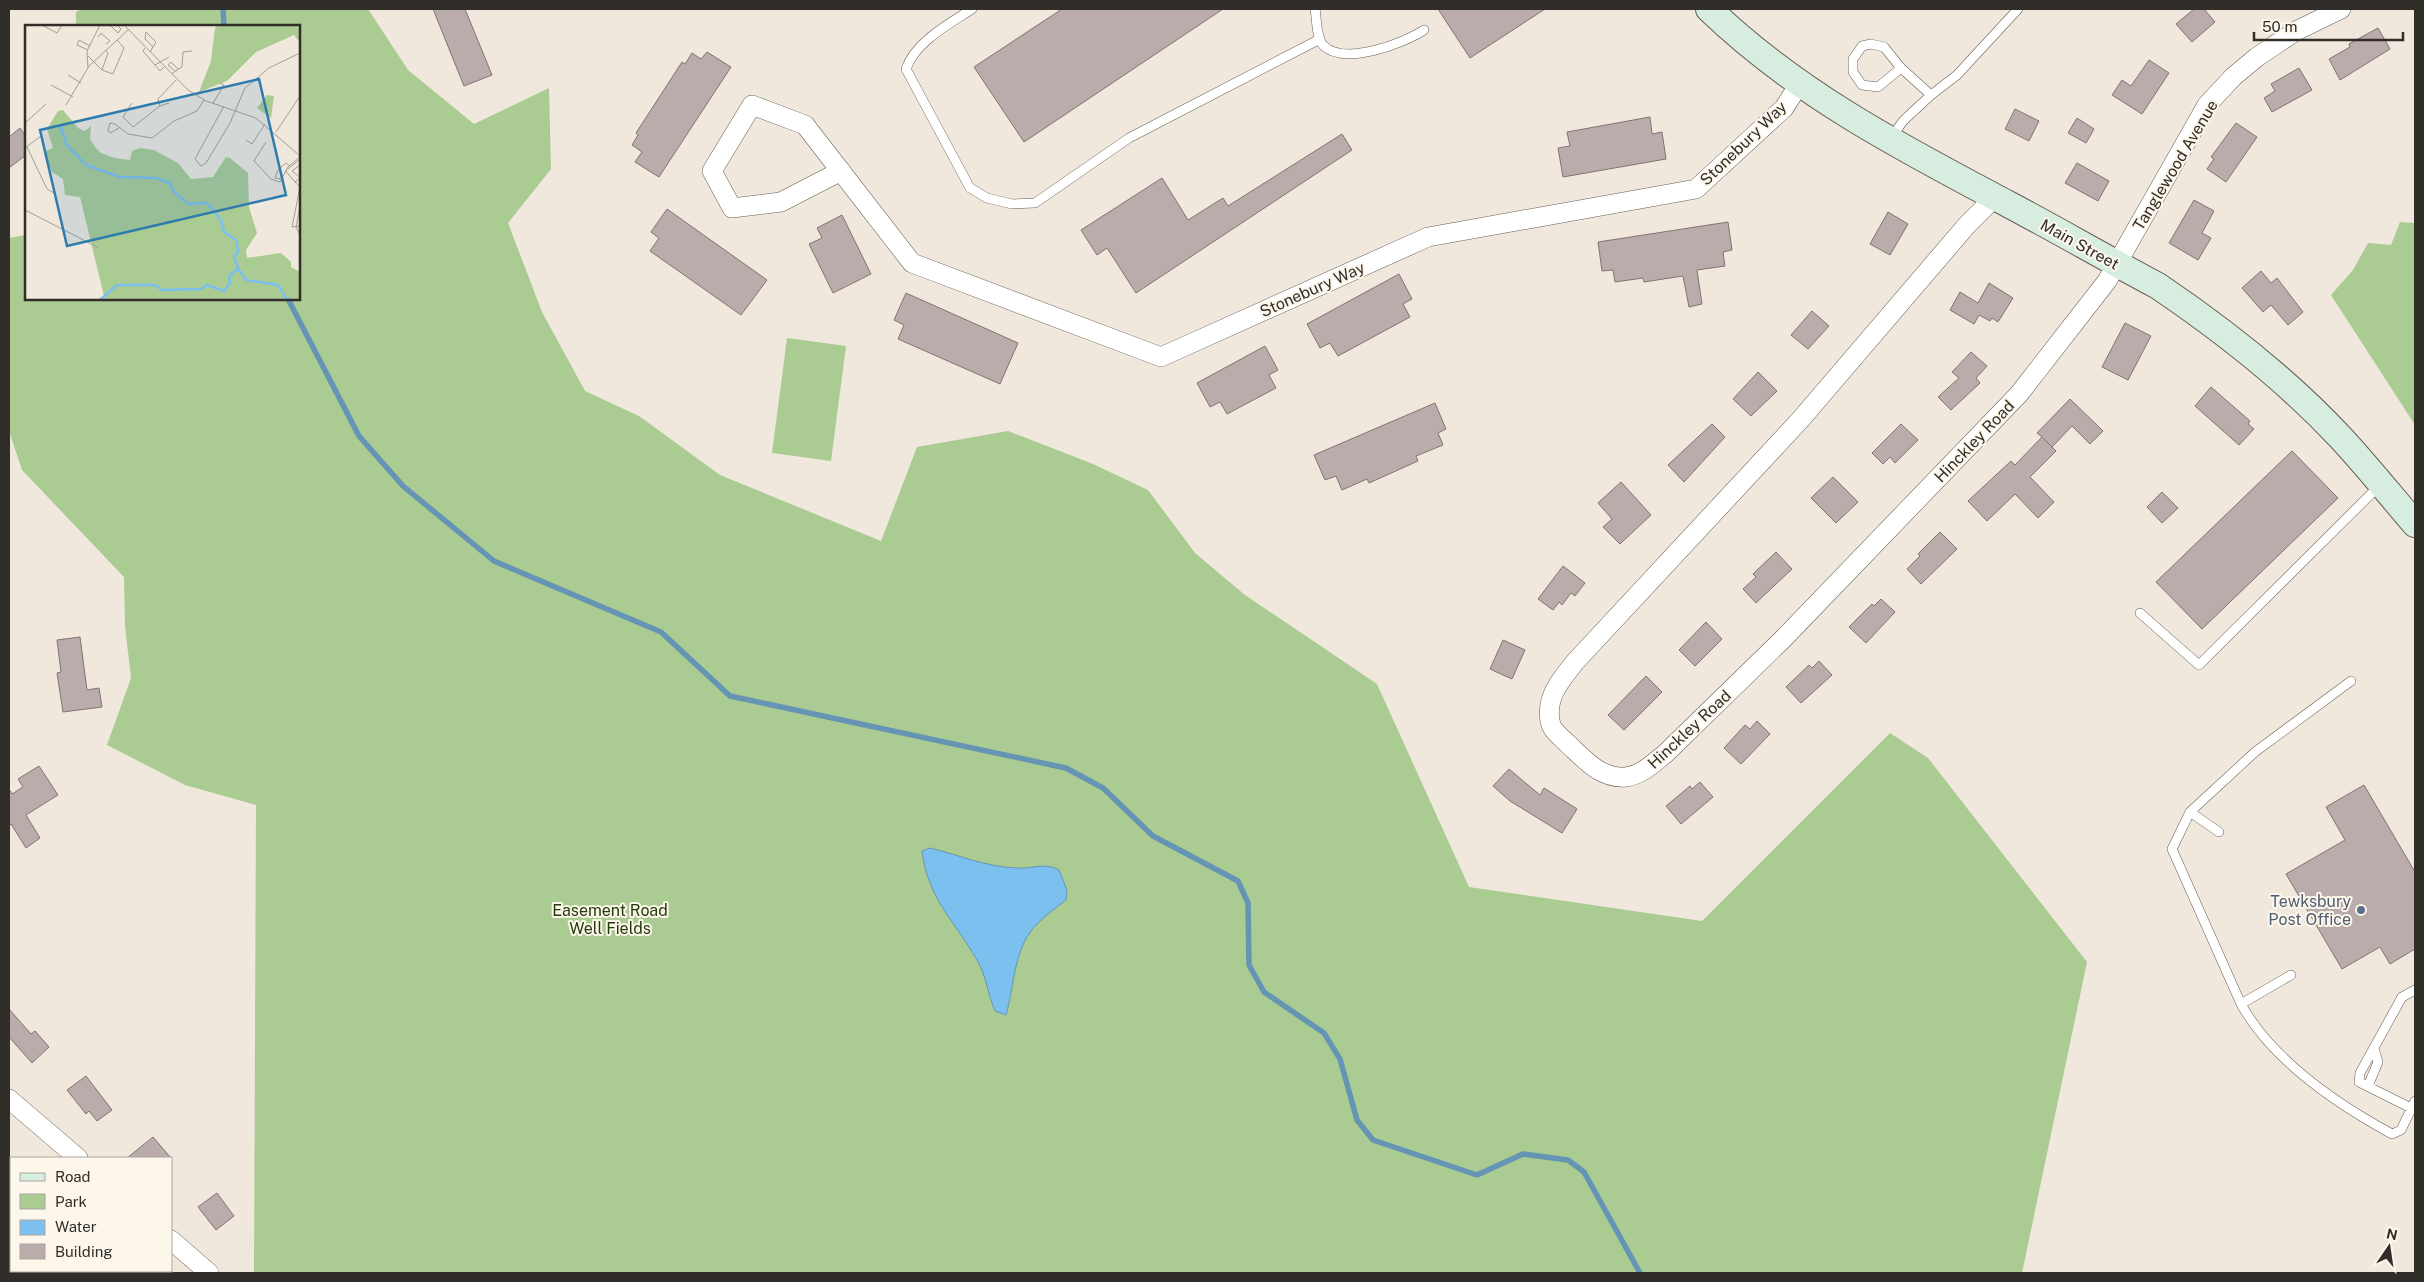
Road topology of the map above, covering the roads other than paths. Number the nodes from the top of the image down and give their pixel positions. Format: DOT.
graph roads {
  1 [pos="972,9"];
  2 [pos="1315,9"];
  3 [pos="1709,9"];
  4 [pos="2018,9"];
  5 [pos="2340,9"];
  6 [pos="1424,30"];
  7 [pos="1320,39"];
  8 [pos="1902,68"];
  9 [pos="1800,83"];
  10 [pos="1931,95"];
  11 [pos="1889,140"];
  12 [pos="841,171"];
  13 [pos="1995,197"];
  14 [pos="2117,264"];
  15 [pos="2381,484"];
  16 [pos="2415,524"];
  17 [pos="2140,613"];
  18 [pos="2351,681"];
  19 [pos="2190,812"];
  20 [pos="2219,832"];
  21 [pos="2291,975"];
  22 [pos="2415,990"];
  23 [pos="2241,1004"];
  24 [pos="9,1099"];
  25 [pos="2413,1104"];
  26 [pos="77,1157"];
  27 [pos="172,1241"];
  28 [pos="209,1273"];
  1 -- 7 [label="lane"];
  2 -- 7 [label="lane"];
  3 -- 9 [label="main road, Main Street"];
  4 -- 10 [label="lane"];
  5 -- 14 [label="street, Tanglewood Avenue"];
  6 -- 7 [label="lane"];
  8 -- 8 [label="lane"];
  8 -- 10 [label="lane"];
  9 -- 11 [label="main road, Main Street"];
  9 -- 12 [label="street, Stonebury Way"];
  10 -- 11 [label="lane"];
  11 -- 13 [label="main road, Main Street"];
  12 -- 12 [label="street, Stonebury Way"];
  13 -- 14 [label="main road, Main Street"];
  13 -- 14 [label="street, Hinckley Road"];
  14 -- 15 [label="main road, Main Street"];
  15 -- 16 [label="main road, Main Street"];
  15 -- 17 [label="lane"];
  18 -- 19 [label="lane"];
  19 -- 20 [label="lane"];
  19 -- 23 [label="lane"];
  21 -- 23 [label="lane"];
  22 -- 25 [label="lane"];
  23 -- 25 [label="lane"];
  24 -- 26 [label="street"];
  27 -- 28 [label="street"];
}
